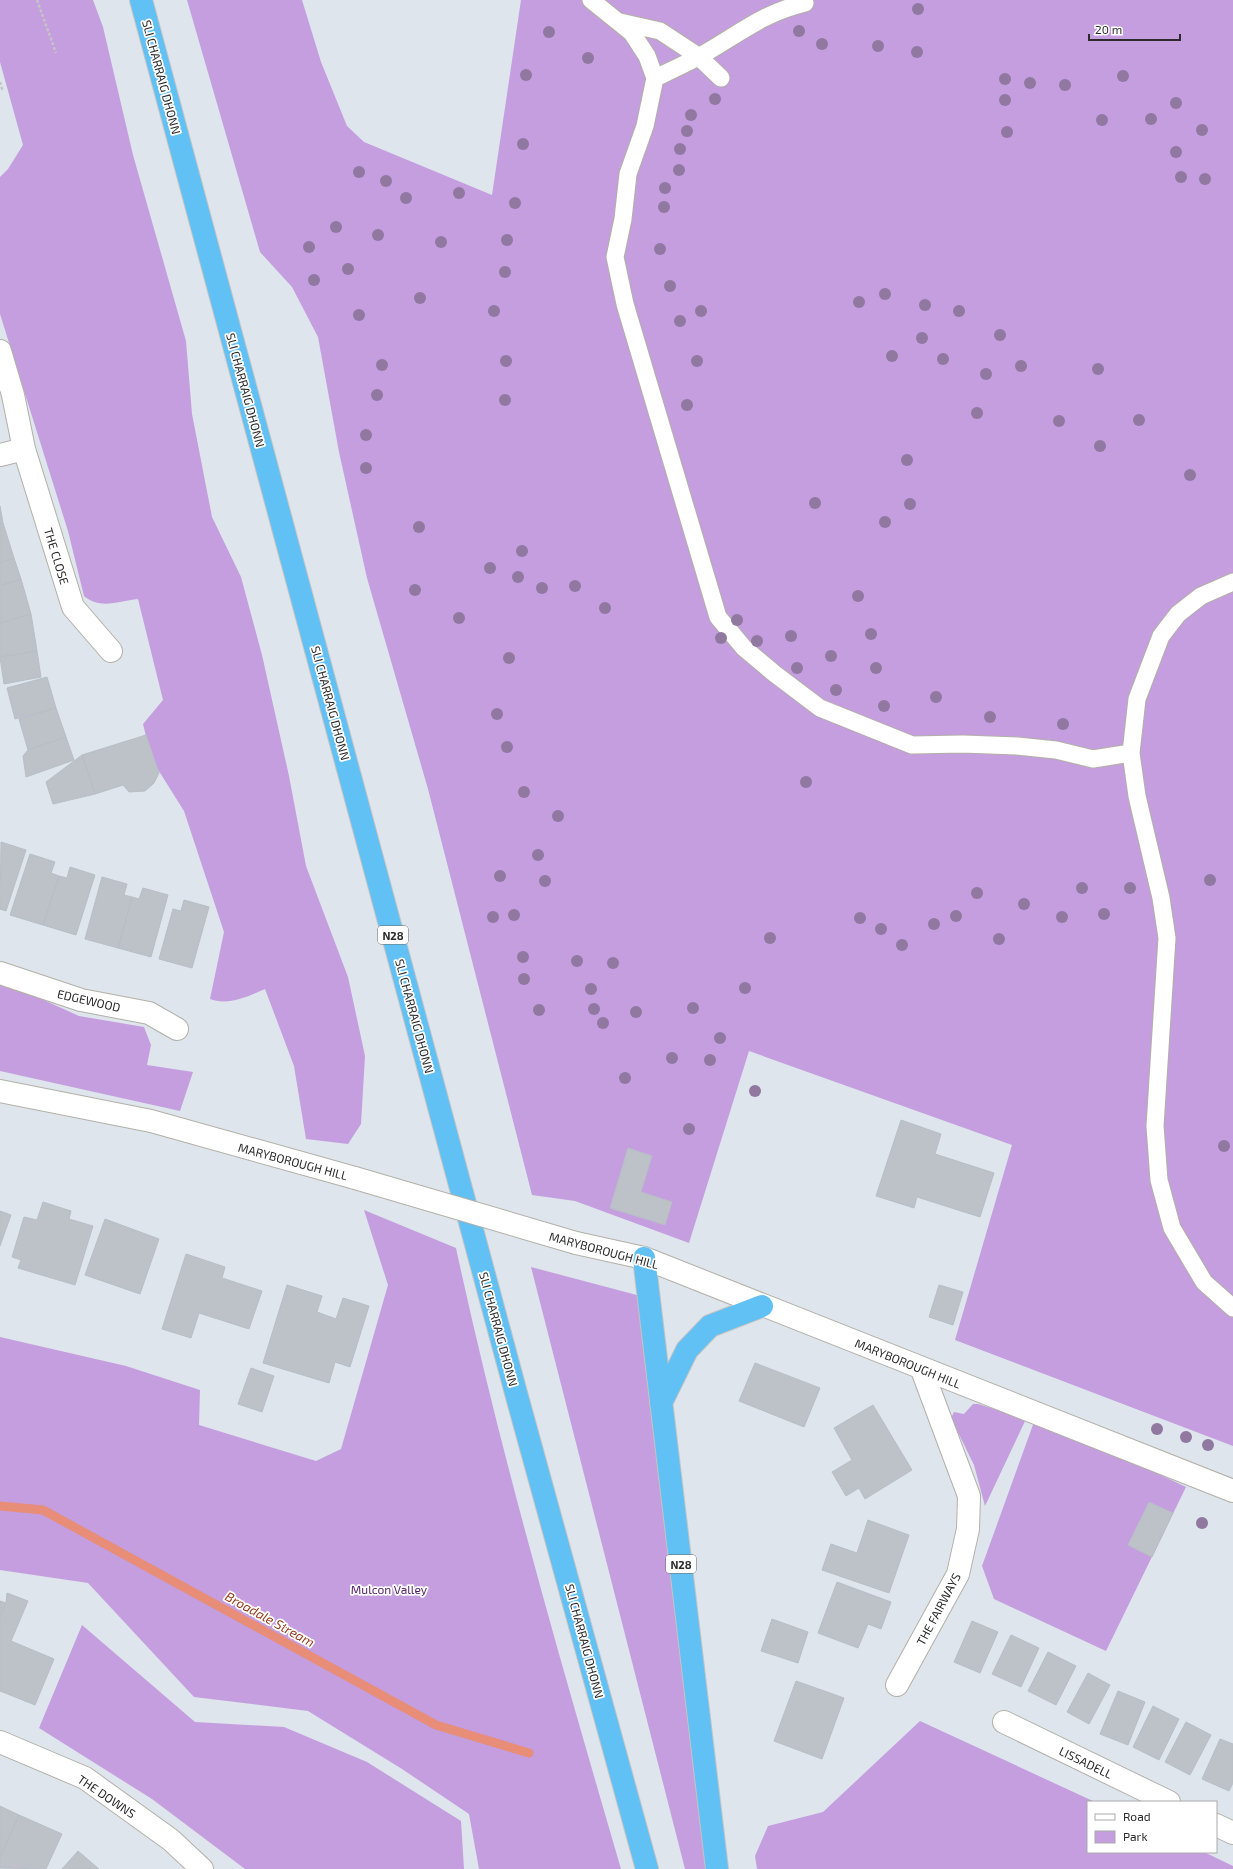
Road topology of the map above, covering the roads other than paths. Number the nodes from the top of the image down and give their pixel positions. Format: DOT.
graph roads {
  1 [pos="141,0"];
  2 [pos="591,0"];
  3 [pos="806,3"];
  4 [pos="618,21"];
  5 [pos="698,56"];
  6 [pos="655,78"];
  7 [pos="721,78"];
  8 [pos="0,351"];
  9 [pos="24,449"];
  10 [pos="0,455"];
  11 [pos="1233,582"];
  12 [pos="111,651"];
  13 [pos="1131,753"];
  14 [pos="0,973"];
  15 [pos="177,1029"];
  16 [pos="0,1091"];
  17 [pos="644,1258"];
  18 [pos="762,1306"];
  19 [pos="1233,1308"];
  20 [pos="922,1370"];
  21 [pos="661,1403"];
  22 [pos="1233,1491"];
  23 [pos="897,1685"];
  24 [pos="1004,1722"];
  25 [pos="0,1742"];
  26 [pos="1167,1801"];
  27 [pos="1217,1825"];
  28 [pos="1233,1833"];
  29 [pos="202,1869"];
  30 [pos="647,1869"];
  31 [pos="718,1869"];
  1 -- 30 [label="highway, SLI CHARRAIG DHONN / N28"];
  2 -- 4 [label="lane"];
  3 -- 5 [label="lane"];
  4 -- 5 [label="lane"];
  4 -- 6 [label="lane"];
  5 -- 6 [label="lane"];
  5 -- 7 [label="lane"];
  6 -- 13 [label="lane"];
  8 -- 9 [label="street, THE CLOSE"];
  9 -- 10 [label="street"];
  9 -- 12 [label="street, THE CLOSE"];
  11 -- 13 [label="lane"];
  13 -- 19 [label="lane"];
  14 -- 15 [label="street, EDGEWOOD"];
  16 -- 17 [label="street, MARYBOROUGH HILL, bridge"];
  17 -- 18 [label="street, MARYBOROUGH HILL"];
  17 -- 21 [label="highway, N28"];
  18 -- 20 [label="street, MARYBOROUGH HILL"];
  18 -- 21 [label="highway"];
  20 -- 22 [label="street, MARYBOROUGH HILL"];
  20 -- 23 [label="street, THE FAIRWAYS"];
  21 -- 31 [label="highway, N28"];
  24 -- 26 [label="street, LISSADELL"];
  25 -- 29 [label="street, THE DOWNS"];
  27 -- 28 [label="street"];
}
